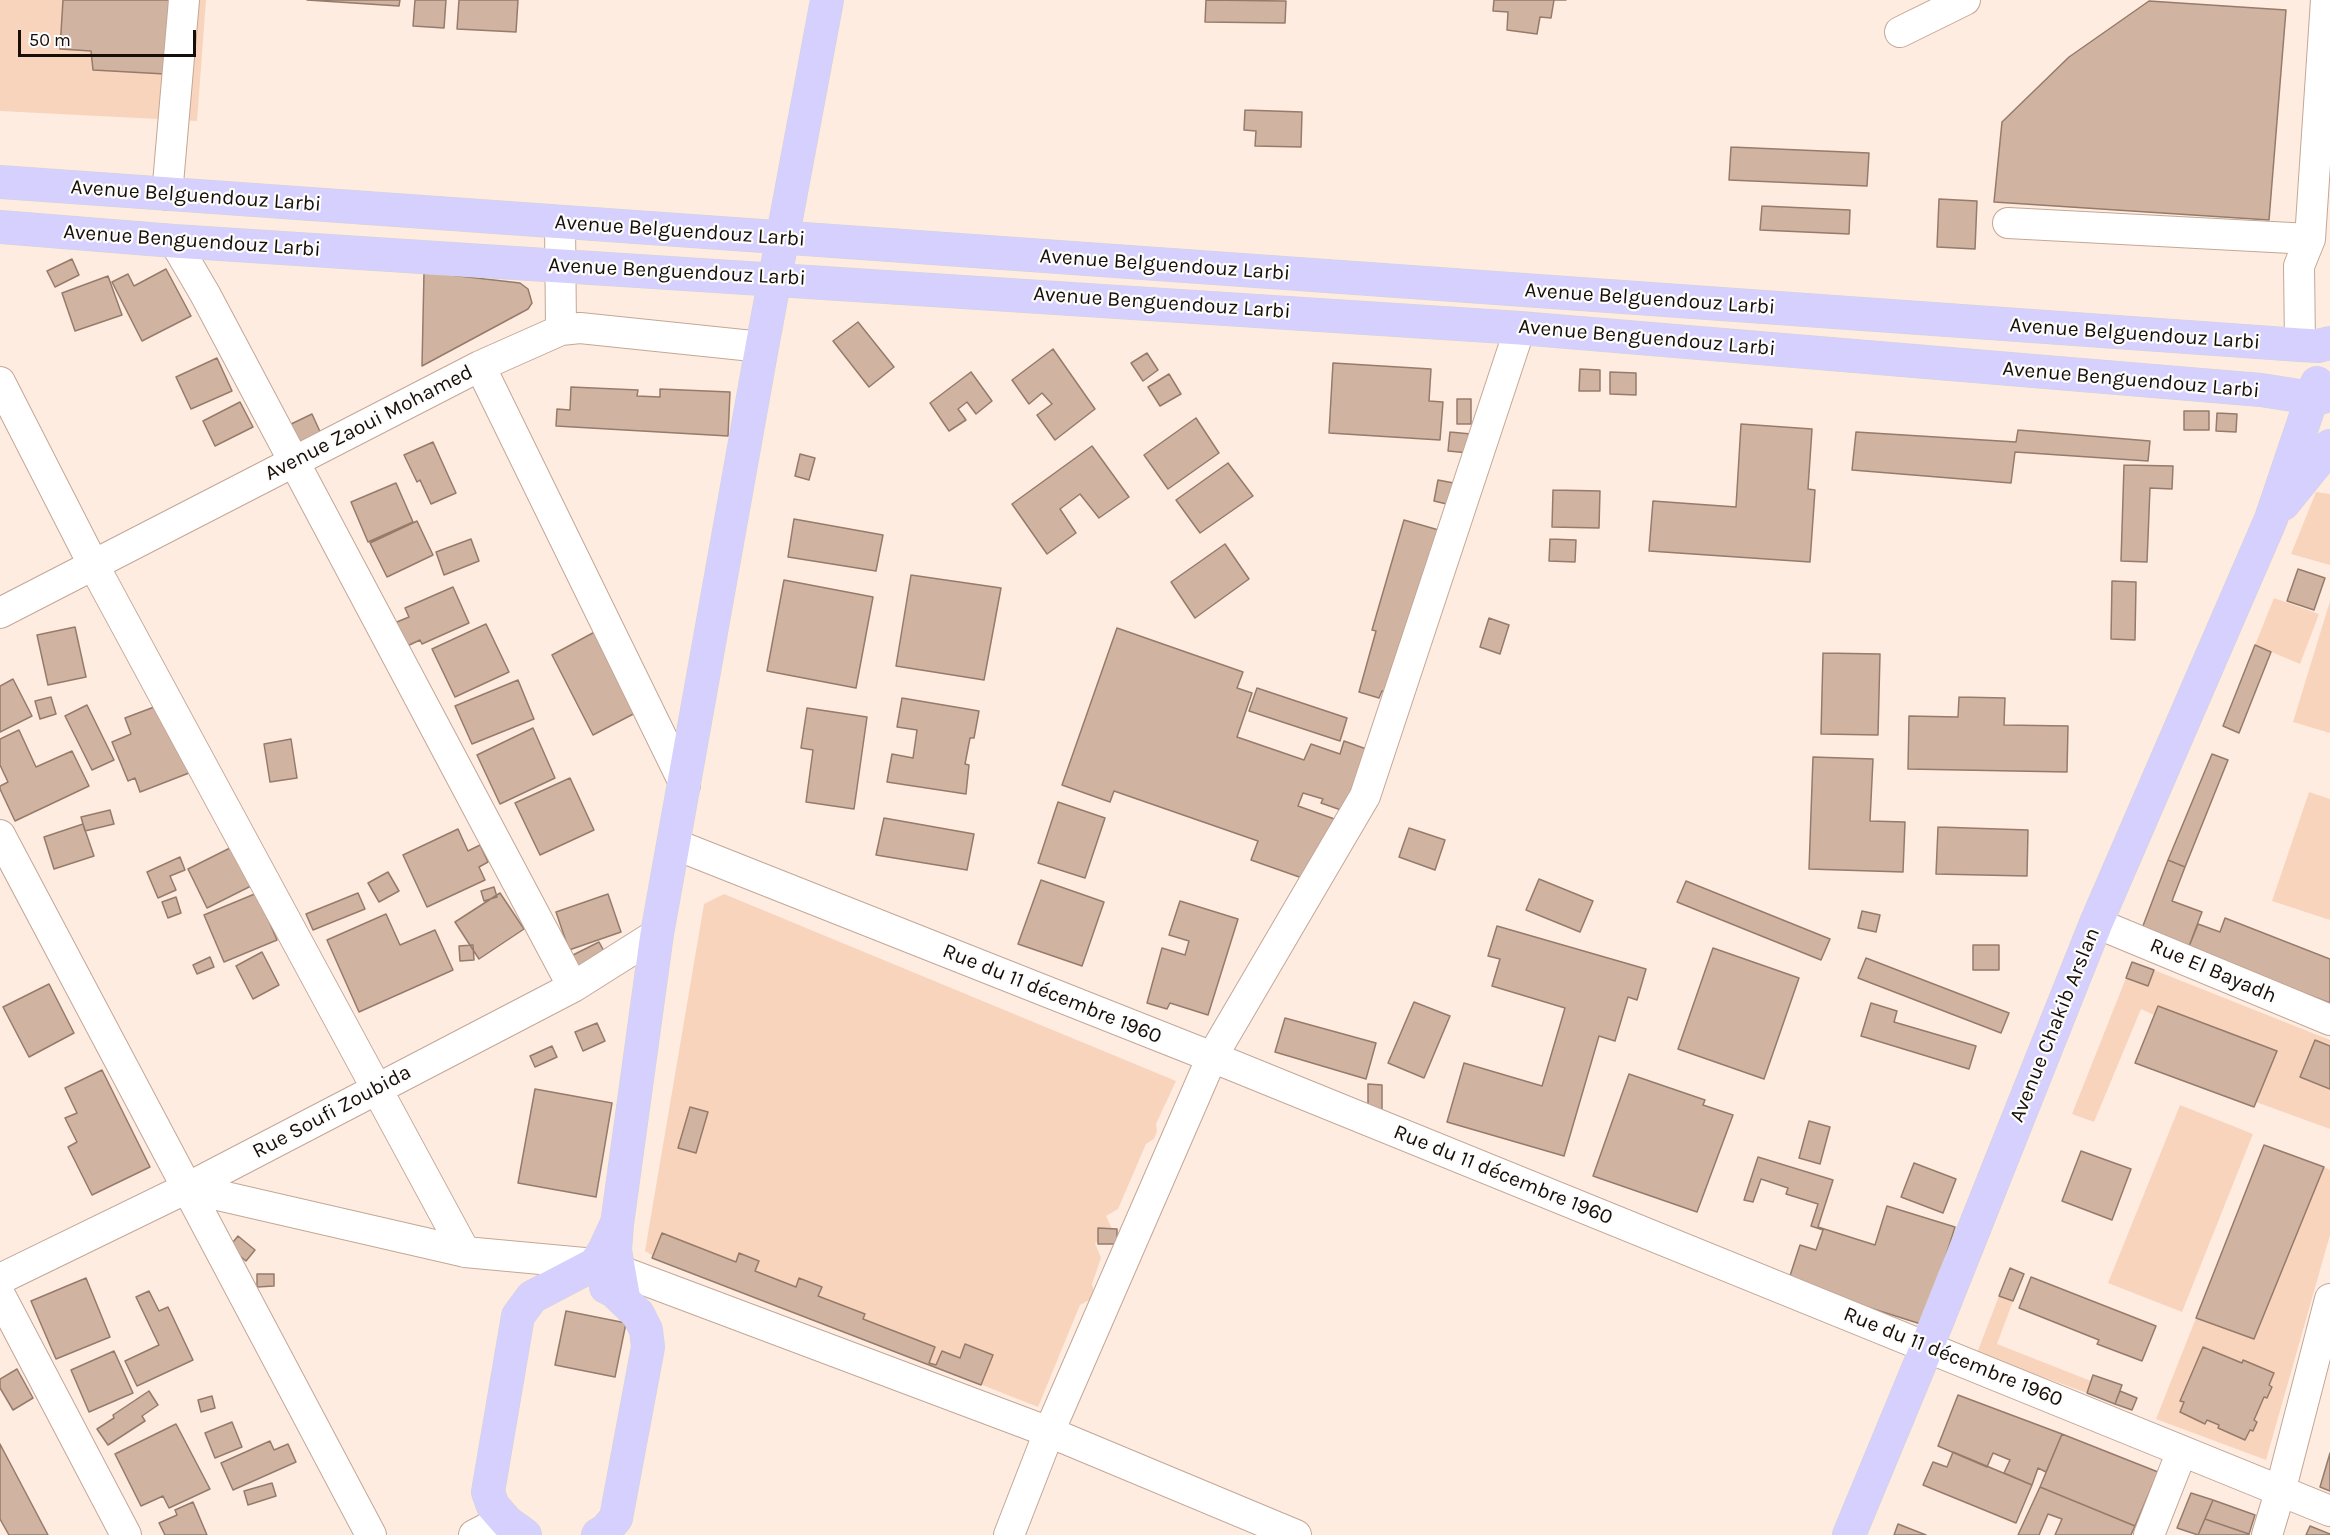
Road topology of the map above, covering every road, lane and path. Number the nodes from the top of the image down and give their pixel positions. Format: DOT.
graph roads {
  1 [pos="184,0"];
  2 [pos="828,0"];
  3 [pos="1965,0"];
  4 [pos="2326,0"];
  5 [pos="1900,32"];
  6 [pos="0,182"];
  7 [pos="167,195"];
  8 [pos="560,222"];
  9 [pos="2008,223"];
  10 [pos="0,227"];
  11 [pos="782,238"];
  12 [pos="2310,239"];
  13 [pos="174,241"];
  14 [pos="559,265"];
  15 [pos="774,278"];
  16 [pos="1520,327"];
  17 [pos="561,330"];
  18 [pos="2320,344"];
  19 [pos="762,347"];
  20 [pos="480,366"];
  21 [pos="0,382"];
  22 [pos="2261,390"];
  23 [pos="2320,396"];
  24 [pos="2296,442"];
  25 [pos="2330,446"];
  26 [pos="293,462"];
  27 [pos="2271,519"];
  28 [pos="94,566"];
  29 [pos="0,613"];
  30 [pos="685,785"];
  31 [pos="0,835"];
  32 [pos="674,844"];
  33 [pos="2096,923"];
  34 [pos="657,934"];
  35 [pos="573,987"];
  36 [pos="2330,1020"];
  37 [pos="1212,1057"];
  38 [pos="377,1088"];
  39 [pos="188,1188"];
  40 [pos="465,1252"];
  41 [pos="525,1257"];
  42 [pos="612,1278"];
  43 [pos="0,1279"];
  44 [pos="555,1284"];
  45 [pos="0,1295"];
  46 [pos="2330,1299"];
  47 [pos="518,1316"];
  48 [pos="1928,1347"];
  49 [pos="1049,1432"];
  50 [pos="2182,1451"];
  51 [pos="2280,1492"];
  52 [pos="2330,1511"];
  53 [pos="517,1530"];
  54 [pos="126,1535"];
  55 [pos="371,1535"];
  56 [pos="474,1535"];
  57 [pos="598,1535"];
  58 [pos="1009,1535"];
  59 [pos="1296,1535"];
  60 [pos="1849,1535"];
  61 [pos="2149,1535"];
  62 [pos="2267,1535"];
  1 -- 7 [label="street"];
  2 -- 11 [label="main road"];
  3 -- 5 [label="street"];
  4 -- 12 [label="street"];
  6 -- 7 [label="main road, Avenue Belguendouz Larbi"];
  7 -- 8 [label="main road, Avenue Belguendouz Larbi"];
  8 -- 11 [label="main road, Avenue Belguendouz Larbi"];
  8 -- 14 [label="street"];
  9 -- 12 [label="street"];
  10 -- 13 [label="main road, Avenue Benguendouz Larbi"];
  11 -- 15 [label="main road"];
  11 -- 18 [label="main road, Avenue Belguendouz Larbi"];
  12 -- 18 [label="street"];
  13 -- 14 [label="main road, Avenue Benguendouz Larbi"];
  13 -- 26 [label="street"];
  14 -- 15 [label="main road, Avenue Benguendouz Larbi"];
  14 -- 17 [label="street"];
  15 -- 16 [label="main road, Avenue Benguendouz Larbi"];
  15 -- 19 [label="main road"];
  16 -- 22 [label="main road, Avenue Benguendouz Larbi"];
  16 -- 37 [label="street"];
  17 -- 19 [label="street, Avenue Zaoui Mohamed"];
  17 -- 20 [label="street, Avenue Zaoui Mohamed"];
  18 -- 23 [label="main road"];
  19 -- 30 [label="main road"];
  20 -- 26 [label="street, Avenue Zaoui Mohamed"];
  20 -- 30 [label="street"];
  21 -- 28 [label="street"];
  22 -- 23 [label="main road, Avenue Benguendouz Larbi"];
  22 -- 24 [label="main road"];
  23 -- 24 [label="main road"];
  24 -- 27 [label="main road"];
  25 -- 27 [label="main road"];
  26 -- 28 [label="street, Avenue Zaoui Mohamed"];
  26 -- 35 [label="street"];
  27 -- 33 [label="main road, Avenue Chakib Arslan"];
  28 -- 29 [label="street, Avenue Zaoui Mohamed"];
  28 -- 38 [label="street"];
  30 -- 32 [label="main road"];
  31 -- 39 [label="street"];
  32 -- 34 [label="main road"];
  32 -- 37 [label="street, Rue du 11 décembre 1960"];
  33 -- 36 [label="street, Rue El Bayadh"];
  33 -- 48 [label="main road, Avenue Chakib Arslan"];
  34 -- 35 [label="street, Rue Soufi Zoubida"];
  34 -- 42 [label="main road"];
  35 -- 38 [label="street, Rue Soufi Zoubida"];
  37 -- 48 [label="street, Rue du 11 décembre 1960"];
  37 -- 49 [label="street"];
  38 -- 39 [label="street, Rue Soufi Zoubida"];
  38 -- 40 [label="street"];
  39 -- 40 [label="street"];
  39 -- 43 [label="street, Rue Soufi Zoubida"];
  39 -- 55 [label="street"];
  40 -- 41 [label="street"];
  41 -- 42 [label="street"];
  41 -- 47 [label="street"];
  42 -- 44 [label="main road"];
  42 -- 44 [label="main road"];
  42 -- 49 [label="street"];
  42 -- 57 [label="main road"];
  44 -- 47 [label="main road"];
  45 -- 54 [label="street"];
  46 -- 51 [label="street"];
  47 -- 53 [label="main road"];
  48 -- 50 [label="street, Rue du 11 décembre 1960"];
  48 -- 60 [label="main road, Avenue Chakib Arslan"];
  49 -- 58 [label="street"];
  49 -- 59 [label="street"];
  50 -- 51 [label="street, Rue du 11 décembre 1960"];
  50 -- 61 [label="street"];
  51 -- 52 [label="street, Rue du 11 décembre 1960"];
  51 -- 62 [label="street"];
  53 -- 56 [label="street"];
}
